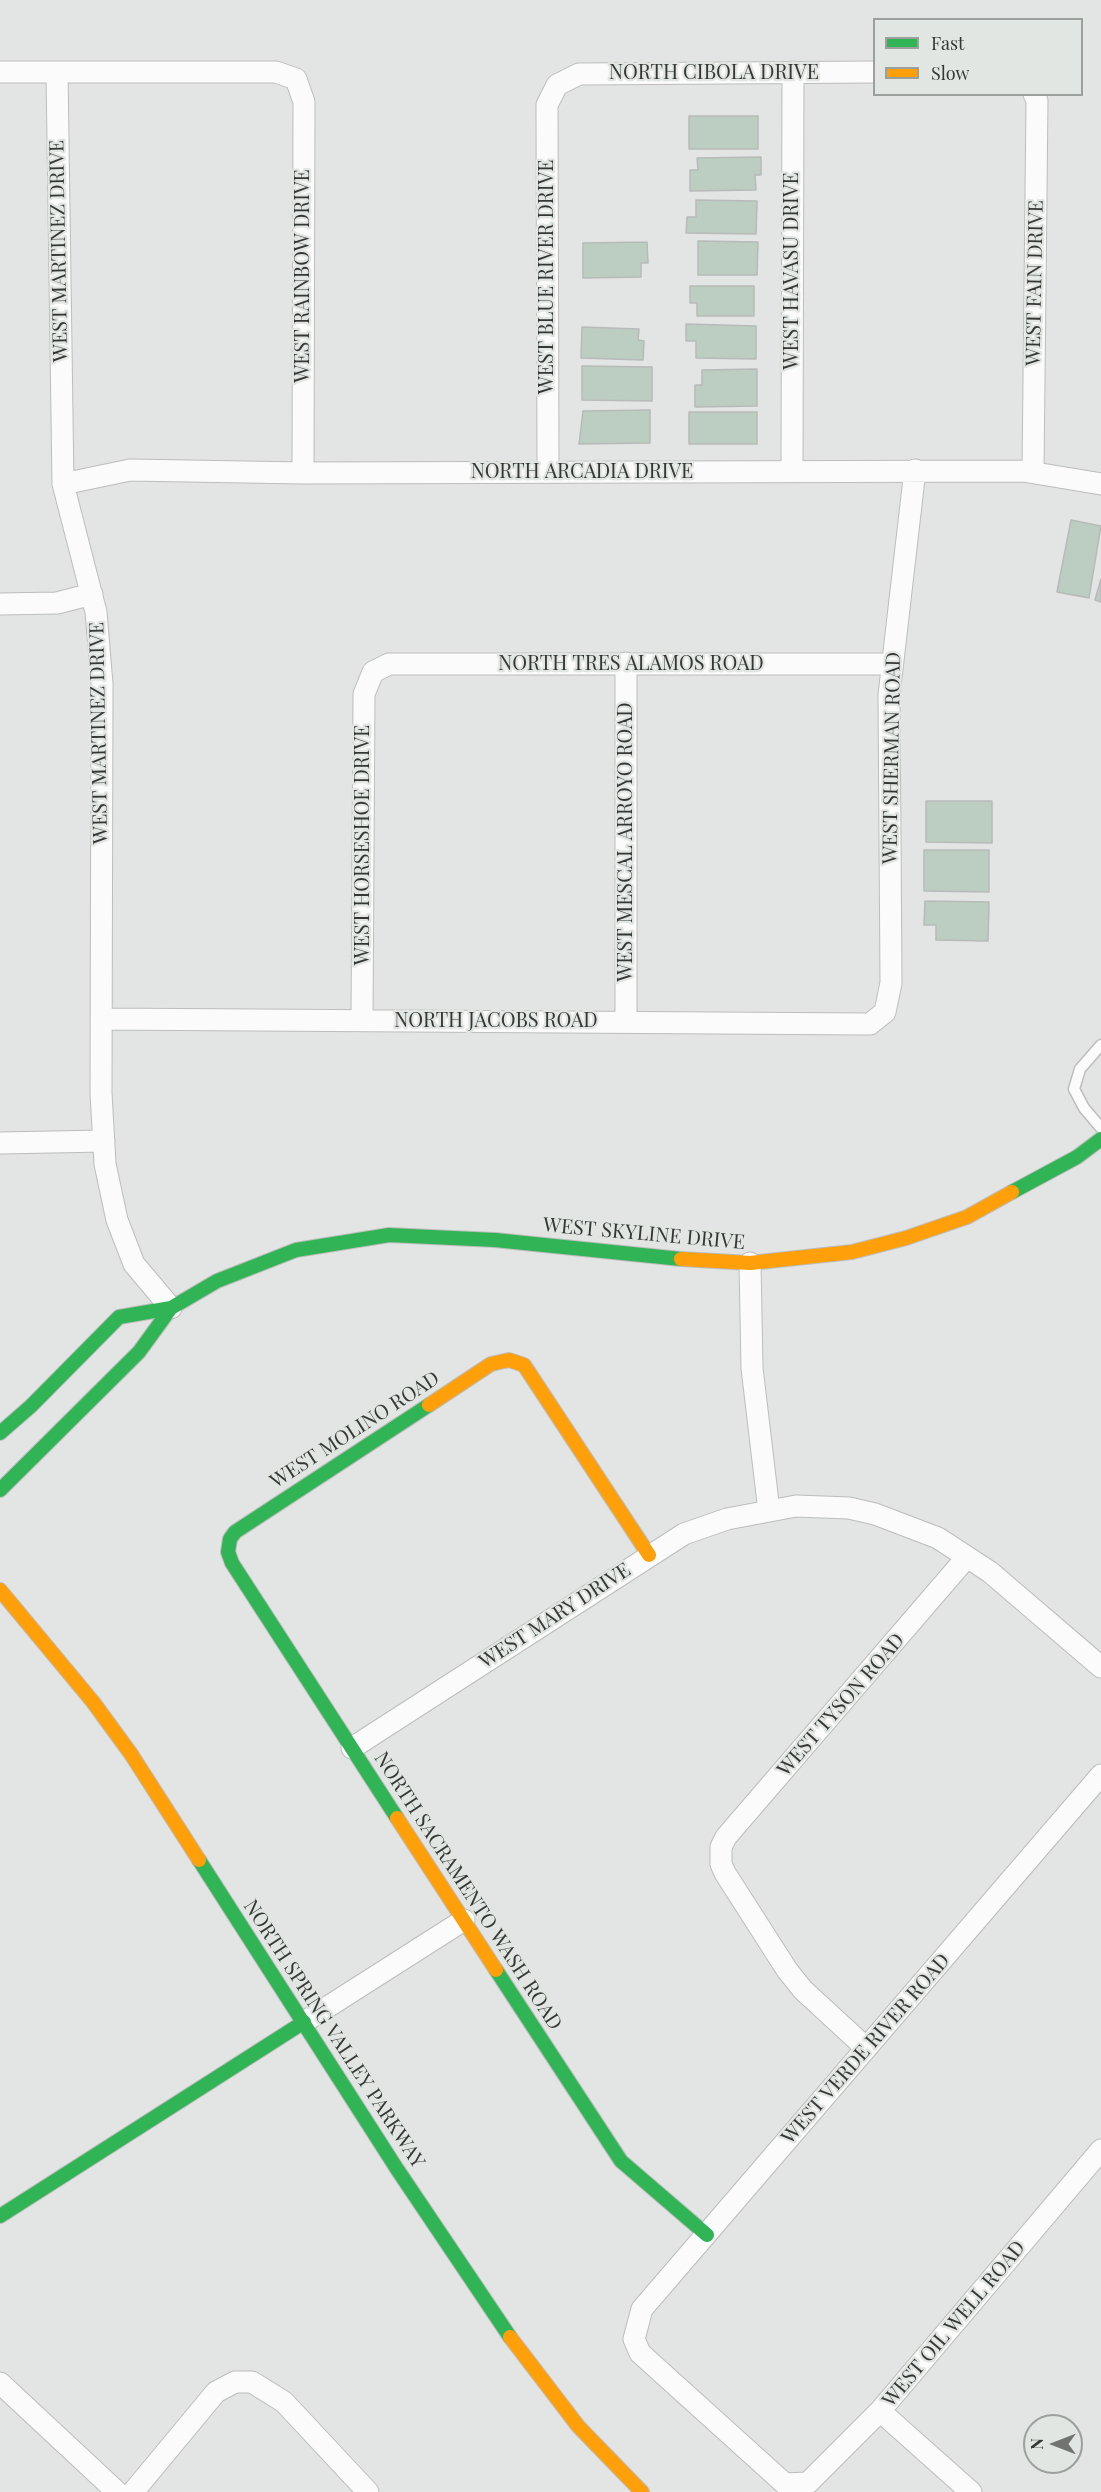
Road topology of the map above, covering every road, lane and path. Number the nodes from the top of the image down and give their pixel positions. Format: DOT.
graph roads {
  1 [pos="0,72"];
  2 [pos="57,72"];
  3 [pos="793,72"];
  4 [pos="873,72"];
  5 [pos="557,85"];
  6 [pos="1034,96"];
  7 [pos="792,470"];
  8 [pos="915,470"];
  9 [pos="548,472"];
  10 [pos="1033,472"];
  11 [pos="303,473"];
  12 [pos="63,484"];
  13 [pos="1101,484"];
  14 [pos="92,594"];
  15 [pos="0,604"];
  16 [pos="626,663"];
  17 [pos="891,664"];
  18 [pos="373,672"];
  19 [pos="885,1012"];
  20 [pos="102,1019"];
  21 [pos="362,1020"];
  22 [pos="626,1022"];
  23 [pos="1101,1045"];
  24 [pos="1101,1128"];
  25 [pos="1101,1139"];
  26 [pos="104,1141"];
  27 [pos="0,1143"];
  28 [pos="750,1263"];
  29 [pos="171,1308"];
  30 [pos="0,1433"];
  31 [pos="0,1490"];
  32 [pos="769,1511"];
  33 [pos="229,1544"];
  34 [pos="649,1555"];
  35 [pos="968,1557"];
  36 [pos="0,1590"];
  37 [pos="1101,1667"];
  38 [pos="352,1748"];
  39 [pos="1101,1775"];
  40 [pos="464,1920"];
  41 [pos="304,2022"];
  42 [pos="866,2048"];
  43 [pos="1101,2150"];
  44 [pos="0,2216"];
  45 [pos="707,2235"];
  46 [pos="0,2383"];
  47 [pos="880,2411"];
  48 [pos="795,2484"];
  49 [pos="117,2492"];
  50 [pos="133,2492"];
  51 [pos="368,2492"];
  52 [pos="642,2492"];
  53 [pos="971,2492"];
  1 -- 2 [label="street"];
  2 -- 11 [label="street, WEST RAINBOW DRIVE"];
  2 -- 12 [label="street, WEST MARTINEZ DRIVE"];
  3 -- 4 [label="street, NORTH CIBOLA DRIVE"];
  3 -- 5 [label="street, NORTH CIBOLA DRIVE"];
  3 -- 7 [label="street, WEST HAVASU DRIVE"];
  5 -- 9 [label="street, WEST BLUE RIVER DRIVE"];
  6 -- 10 [label="street, WEST FAIN DRIVE"];
  7 -- 8 [label="street, NORTH ARCADIA DRIVE"];
  7 -- 9 [label="street, NORTH ARCADIA DRIVE"];
  8 -- 10 [label="street, NORTH ARCADIA DRIVE"];
  8 -- 17 [label="street, WEST SHERMAN ROAD"];
  9 -- 11 [label="street, NORTH ARCADIA DRIVE"];
  10 -- 13 [label="street, NORTH ARCADIA DRIVE"];
  11 -- 12 [label="street, NORTH ARCADIA DRIVE"];
  12 -- 14 [label="street, WEST MARTINEZ DRIVE"];
  14 -- 15 [label="street"];
  14 -- 20 [label="street, WEST MARTINEZ DRIVE"];
  16 -- 17 [label="street, NORTH TRES ALAMOS ROAD"];
  16 -- 18 [label="street, NORTH TRES ALAMOS ROAD"];
  16 -- 22 [label="street, WEST MESCAL ARROYO ROAD"];
  17 -- 19 [label="street, WEST SHERMAN ROAD"];
  18 -- 21 [label="street, WEST HORSESHOE DRIVE"];
  19 -- 22 [label="street, NORTH JACOBS ROAD"];
  20 -- 21 [label="street, NORTH JACOBS ROAD"];
  20 -- 26 [label="street, WEST MARTINEZ DRIVE"];
  21 -- 22 [label="street, NORTH JACOBS ROAD"];
  23 -- 24 [label="lane"];
  25 -- 28 [label="street, WEST SKYLINE DRIVE"];
  26 -- 27 [label="street"];
  26 -- 29 [label="street, WEST MARTINEZ DRIVE"];
  28 -- 29 [label="street, WEST SKYLINE DRIVE"];
  28 -- 32 [label="street"];
  29 -- 30 [label="street, WEST SKYLINE DRIVE"];
  29 -- 31 [label="street, WEST SKYLINE DRIVE"];
  32 -- 34 [label="street, WEST MARY DRIVE"];
  32 -- 35 [label="street, WEST MARY DRIVE"];
  33 -- 34 [label="street, WEST MOLINO ROAD"];
  33 -- 38 [label="street, NORTH SACRAMENTO WASH ROAD"];
  34 -- 38 [label="street, WEST MARY DRIVE"];
  35 -- 37 [label="street, WEST MARY DRIVE"];
  35 -- 42 [label="street, WEST TYSON ROAD"];
  36 -- 41 [label="street, NORTH SPRING VALLEY PARKWAY"];
  38 -- 40 [label="street, NORTH SACRAMENTO WASH ROAD"];
  39 -- 42 [label="street, WEST VERDE RIVER ROAD"];
  40 -- 41 [label="street"];
  40 -- 45 [label="street, NORTH SACRAMENTO WASH ROAD"];
  41 -- 44 [label="street"];
  41 -- 52 [label="street, NORTH SPRING VALLEY PARKWAY"];
  42 -- 45 [label="street, WEST VERDE RIVER ROAD"];
  43 -- 47 [label="street, WEST OIL WELL ROAD"];
  45 -- 48 [label="street, WEST VERDE RIVER ROAD"];
  46 -- 49 [label="street"];
  47 -- 48 [label="street, WEST OIL WELL ROAD"];
  47 -- 53 [label="street"];
  50 -- 51 [label="street"];
}
